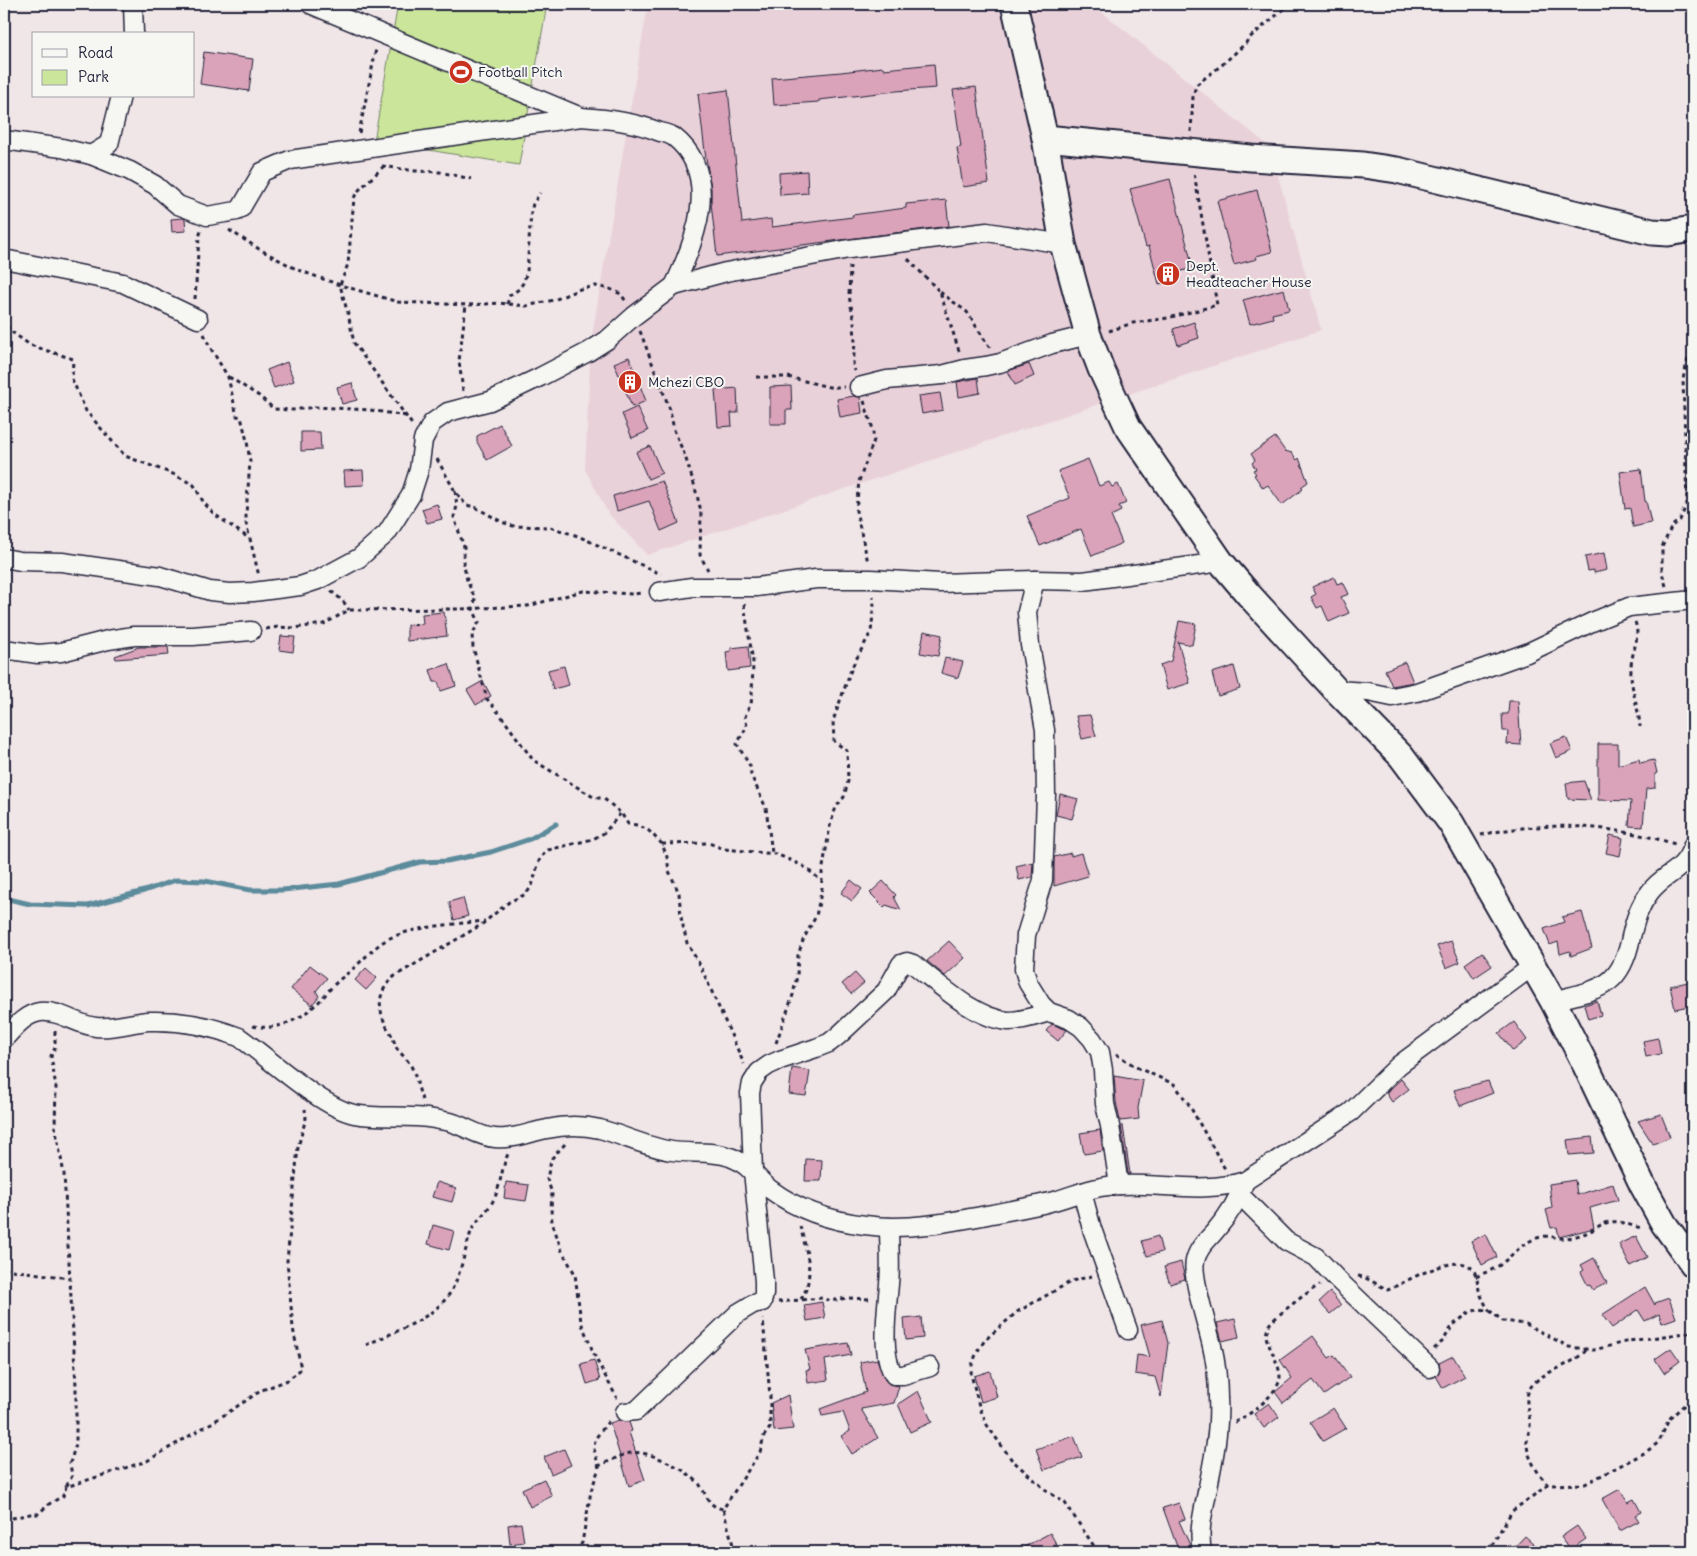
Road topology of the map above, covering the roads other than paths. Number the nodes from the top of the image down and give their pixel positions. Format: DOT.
graph roads {
  1 [pos="133,4"];
  2 [pos="310,4"];
  3 [pos="1014,4"];
  4 [pos="134,32"];
  5 [pos="120,98"];
  6 [pos="582,117"];
  7 [pos="1045,138"];
  8 [pos="4,140"];
  9 [pos="91,156"];
  10 [pos="1693,229"];
  11 [pos="1064,244"];
  12 [pos="4,259"];
  13 [pos="674,286"];
  14 [pos="198,319"];
  15 [pos="1088,335"];
  16 [pos="859,387"];
  17 [pos="4,558"];
  18 [pos="1221,562"];
  19 [pos="1035,580"];
  20 [pos="659,592"];
  21 [pos="1693,600"];
  22 [pos="251,631"];
  23 [pos="4,648"];
  24 [pos="1336,690"];
  25 [pos="1692,849"];
  26 [pos="1533,966"];
  27 [pos="1552,1001"];
  28 [pos="1050,1012"];
  29 [pos="4,1039"];
  30 [pos="753,1170"];
  31 [pos="1119,1185"];
  32 [pos="1240,1187"];
  33 [pos="1082,1192"];
  34 [pos="889,1227"];
  35 [pos="1693,1264"];
  36 [pos="1128,1330"];
  37 [pos="1425,1364"];
  38 [pos="930,1367"];
  39 [pos="625,1412"];
  40 [pos="1202,1552"];
  1 -- 4 [label="street"];
  2 -- 6 [label="street"];
  3 -- 7 [label="street"];
  5 -- 9 [label="street"];
  6 -- 9 [label="street"];
  6 -- 13 [label="street"];
  7 -- 10 [label="street"];
  7 -- 11 [label="street"];
  8 -- 9 [label="street"];
  11 -- 13 [label="street"];
  11 -- 15 [label="street"];
  12 -- 14 [label="street"];
  13 -- 17 [label="street"];
  15 -- 16 [label="street"];
  15 -- 18 [label="street"];
  18 -- 19 [label="street"];
  18 -- 24 [label="street"];
  19 -- 20 [label="street"];
  19 -- 28 [label="street"];
  21 -- 24 [label="street"];
  22 -- 23 [label="street"];
  24 -- 26 [label="street"];
  25 -- 27 [label="street"];
  26 -- 27 [label="street"];
  26 -- 32 [label="street"];
  27 -- 35 [label="street"];
  28 -- 30 [label="street"];
  28 -- 31 [label="street"];
  29 -- 30 [label="street"];
  30 -- 34 [label="street"];
  30 -- 39 [label="street"];
  31 -- 32 [label="street"];
  31 -- 33 [label="street"];
  32 -- 37 [label="street"];
  32 -- 40 [label="street"];
  33 -- 34 [label="street"];
  33 -- 36 [label="street"];
  34 -- 38 [label="street"];
}
